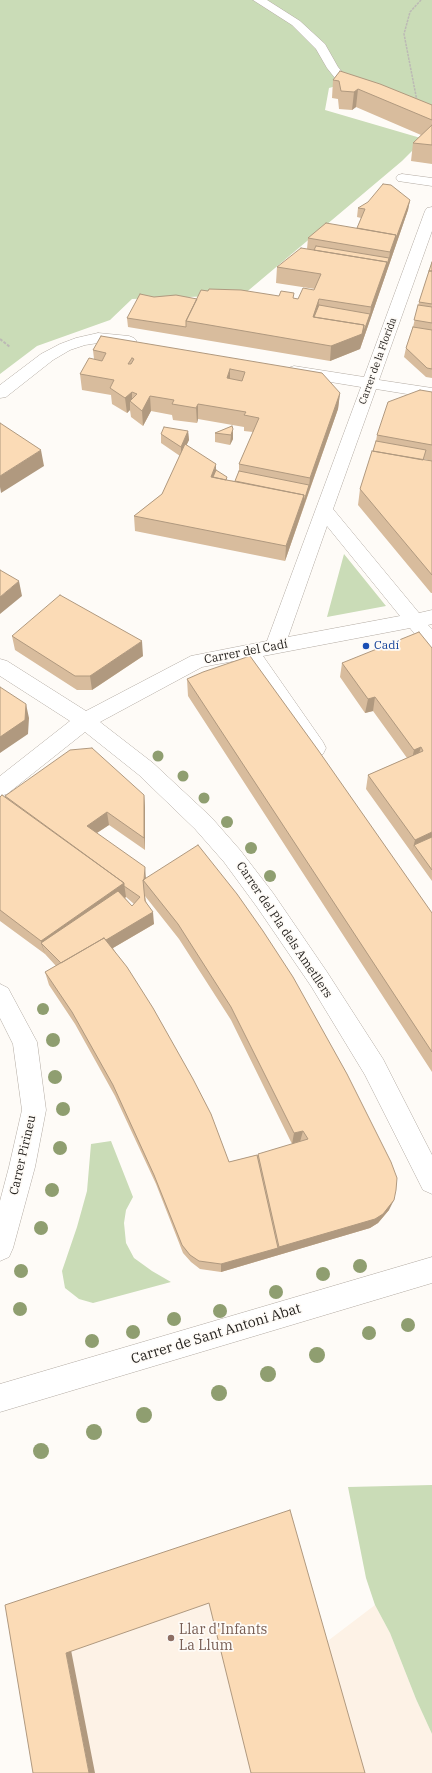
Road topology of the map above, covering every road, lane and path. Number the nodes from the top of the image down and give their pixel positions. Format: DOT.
graph roads {
  1 [pos="259,0"];
  2 [pos="421,0"];
  3 [pos="373,95"];
  4 [pos="417,101"];
  5 [pos="402,178"];
  6 [pos="432,182"];
  7 [pos="432,211"];
  8 [pos="147,344"];
  9 [pos="278,368"];
  10 [pos="369,384"];
  11 [pos="0,392"];
  12 [pos="432,393"];
  13 [pos="324,510"];
  14 [pos="423,618"];
  15 [pos="432,642"];
  16 [pos="275,646"];
  17 [pos="249,651"];
  18 [pos="0,666"];
  19 [pos="85,721"];
  20 [pos="325,762"];
  21 [pos="0,788"];
  22 [pos="0,995"];
  23 [pos="432,1181"];
  24 [pos="0,1248"];
  25 [pos="432,1270"];
  26 [pos="0,1398"];
  1 -- 3 [label="street"];
  2 -- 4 [label="path"];
  5 -- 6 [label="lane"];
  7 -- 10 [label="street, Carrer de la Florida"];
  8 -- 11 [label="street"];
  9 -- 10 [label="street"];
  10 -- 12 [label="street"];
  10 -- 13 [label="street, Carrer de la Florida"];
  13 -- 14 [label="street"];
  13 -- 16 [label="street, Carrer de la Florida"];
  14 -- 15 [label="street"];
  14 -- 16 [label="street, Carrer del Cadí"];
  16 -- 17 [label="street, Carrer del Cadí"];
  17 -- 19 [label="street, Carrer del Cadí"];
  17 -- 20 [label="street"];
  18 -- 19 [label="street, Carrer del Pla dels Ametllers"];
  19 -- 21 [label="street, Carrer del Cadí"];
  19 -- 23 [label="street, Carrer del Pla dels Ametllers"];
  22 -- 24 [label="street, Carrer Pirineu"];
  25 -- 26 [label="street, Carrer de Sant Antoni Abat"];
}
